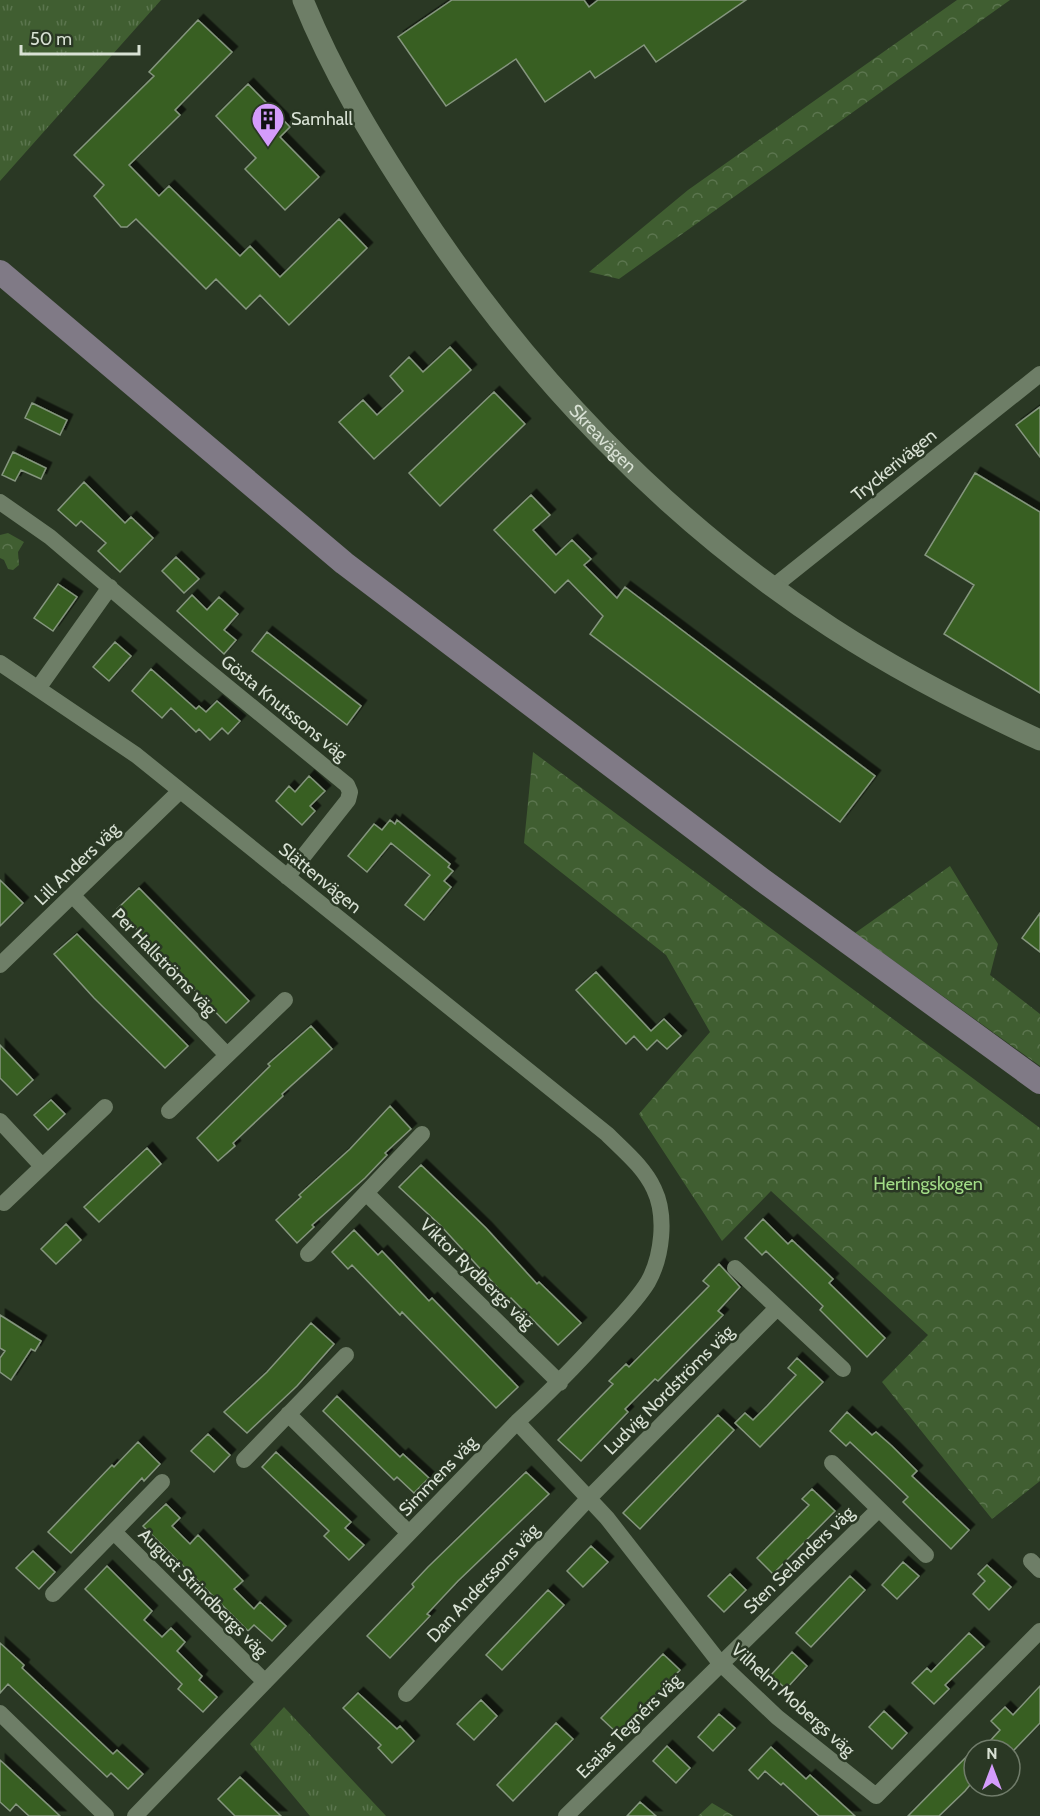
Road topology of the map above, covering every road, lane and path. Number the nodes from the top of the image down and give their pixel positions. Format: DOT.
graph roads {
  1 [pos="303,0"];
  2 [pos="0,272"];
  3 [pos="1040,374"];
  4 [pos="0,502"];
  5 [pos="110,587"];
  6 [pos="772,587"];
  7 [pos="0,663"];
  8 [pos="39,687"];
  9 [pos="1040,740"];
  10 [pos="180,791"];
  11 [pos="287,877"];
  12 [pos="73,896"];
  13 [pos="2,961"];
  14 [pos="285,1000"];
  15 [pos="227,1055"];
  16 [pos="1040,1082"];
  17 [pos="105,1107"];
  18 [pos="169,1111"];
  19 [pos="0,1121"];
  20 [pos="422,1134"];
  21 [pos="607,1134"];
  22 [pos="42,1166"];
  23 [pos="367,1194"];
  24 [pos="4,1203"];
  25 [pos="308,1254"];
  26 [pos="735,1268"];
  27 [pos="777,1308"];
  28 [pos="346,1355"];
  29 [pos="843,1369"];
  30 [pos="560,1383"];
  31 [pos="288,1414"];
  32 [pos="517,1422"];
  33 [pos="244,1460"];
  34 [pos="832,1463"];
  35 [pos="162,1482"];
  36 [pos="588,1498"];
  37 [pos="879,1509"];
  38 [pos="114,1532"];
  39 [pos="409,1533"];
  40 [pos="926,1555"];
  41 [pos="53,1594"];
  42 [pos="1040,1631"];
  43 [pos="720,1663"];
  44 [pos="265,1682"];
  45 [pos="406,1694"];
  46 [pos="0,1713"];
  47 [pos="106,1816"];
  48 [pos="135,1816"];
  49 [pos="566,1816"];
  1 -- 6 [label="street, Skreavägen"];
  2 -- 16 [label="main road"];
  3 -- 6 [label="street, Tryckerivägen"];
  4 -- 5 [label="street, Gösta Knutssons väg"];
  5 -- 8 [label="street"];
  5 -- 11 [label="street, Gösta Knutssons väg"];
  6 -- 9 [label="street, Skreavägen"];
  7 -- 8 [label="street, Slättenvägen"];
  8 -- 10 [label="street, Slättenvägen"];
  10 -- 11 [label="street, Slättenvägen"];
  10 -- 12 [label="street, Lill Anders väg"];
  11 -- 21 [label="street, Slättenvägen"];
  12 -- 13 [label="street, Lill Anders väg"];
  12 -- 15 [label="street, Per Hallströms väg"];
  14 -- 15 [label="street"];
  15 -- 18 [label="street"];
  17 -- 22 [label="street"];
  19 -- 22 [label="street"];
  20 -- 23 [label="street"];
  21 -- 30 [label="street, Simmens väg"];
  22 -- 24 [label="street"];
  23 -- 25 [label="street"];
  23 -- 30 [label="street, Viktor Rydbergs väg"];
  26 -- 27 [label="street"];
  27 -- 29 [label="street"];
  27 -- 36 [label="street, Ludvig Nordströms väg"];
  28 -- 31 [label="street"];
  30 -- 32 [label="street, Simmens väg"];
  31 -- 33 [label="street"];
  31 -- 39 [label="street"];
  32 -- 36 [label="street, Vilhelm Mobergs väg"];
  32 -- 39 [label="street, Simmens väg"];
  34 -- 37 [label="street, Sten Selanders väg"];
  35 -- 38 [label="street, August Strindbergs väg"];
  36 -- 43 [label="street, Vilhelm Mobergs väg"];
  36 -- 45 [label="street, Dan Anderssons väg"];
  37 -- 40 [label="street, Sten Selanders väg"];
  37 -- 43 [label="street, Sten Selanders väg"];
  38 -- 41 [label="street, August Strindbergs väg"];
  38 -- 44 [label="street, August Strindbergs väg"];
  39 -- 44 [label="street, Simmens väg"];
  42 -- 43 [label="street, Vilhelm Mobergs väg"];
  43 -- 49 [label="street, Esaias Tegnérs väg"];
  44 -- 48 [label="street, Simmens väg"];
  46 -- 47 [label="street"];
}
